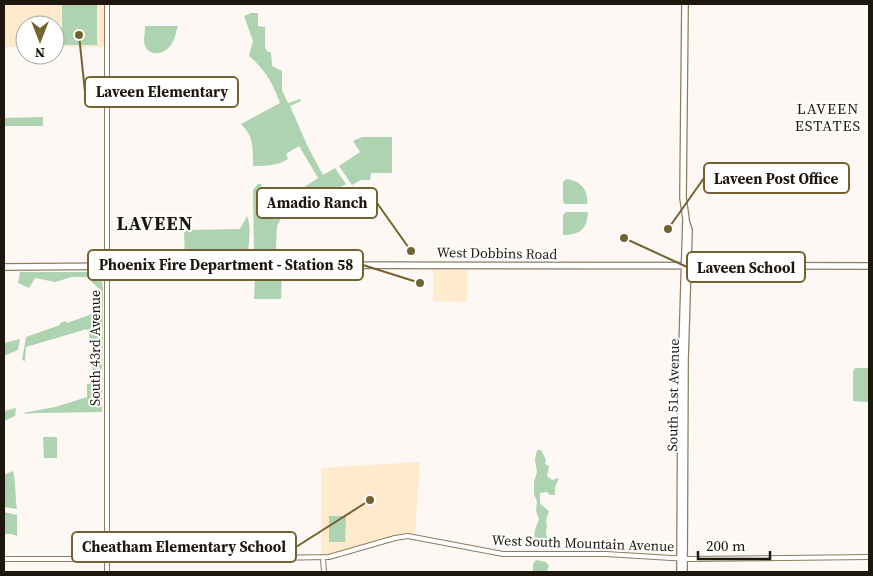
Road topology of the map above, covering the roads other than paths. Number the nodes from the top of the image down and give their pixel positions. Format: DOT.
graph roads {
  1 [pos="106,4"];
  2 [pos="684,4"];
  3 [pos="687,266"];
  4 [pos="869,266"];
  5 [pos="4,267"];
  6 [pos="107,267"];
  7 [pos="684,309"];
  8 [pos="687,330"];
  9 [pos="869,557"];
  10 [pos="269,558"];
  11 [pos="323,558"];
  12 [pos="682,558"];
  13 [pos="4,559"];
  14 [pos="107,559"];
  15 [pos="107,572"];
  16 [pos="324,572"];
  17 [pos="680,572"];
  18 [pos="684,572"];
  1 -- 6 [label="street, South 43rd Avenue"];
  2 -- 3 [label="main road, South 51st Avenue"];
  3 -- 4 [label="main road, West Dobbins Road"];
  3 -- 6 [label="main road, West Dobbins Road"];
  3 -- 7 [label="main road, South 51st Avenue"];
  3 -- 8 [label="main road, South 51st Avenue"];
  5 -- 6 [label="main road, West Dobbins Road"];
  6 -- 14 [label="street, South 43rd Avenue"];
  7 -- 8 [label="main road"];
  7 -- 12 [label="main road, South 51st Avenue"];
  8 -- 12 [label="main road, South 51st Avenue"];
  9 -- 12 [label="street, West South Mountain Avenue"];
  10 -- 11 [label="street, West South Mountain Avenue"];
  11 -- 12 [label="street, West South Mountain Avenue"];
  11 -- 16 [label="street"];
  12 -- 17 [label="main road, South 51st Avenue"];
  12 -- 18 [label="main road, South 51st Avenue"];
  13 -- 14 [label="street"];
  14 -- 15 [label="street, South 43rd Avenue"];
}
